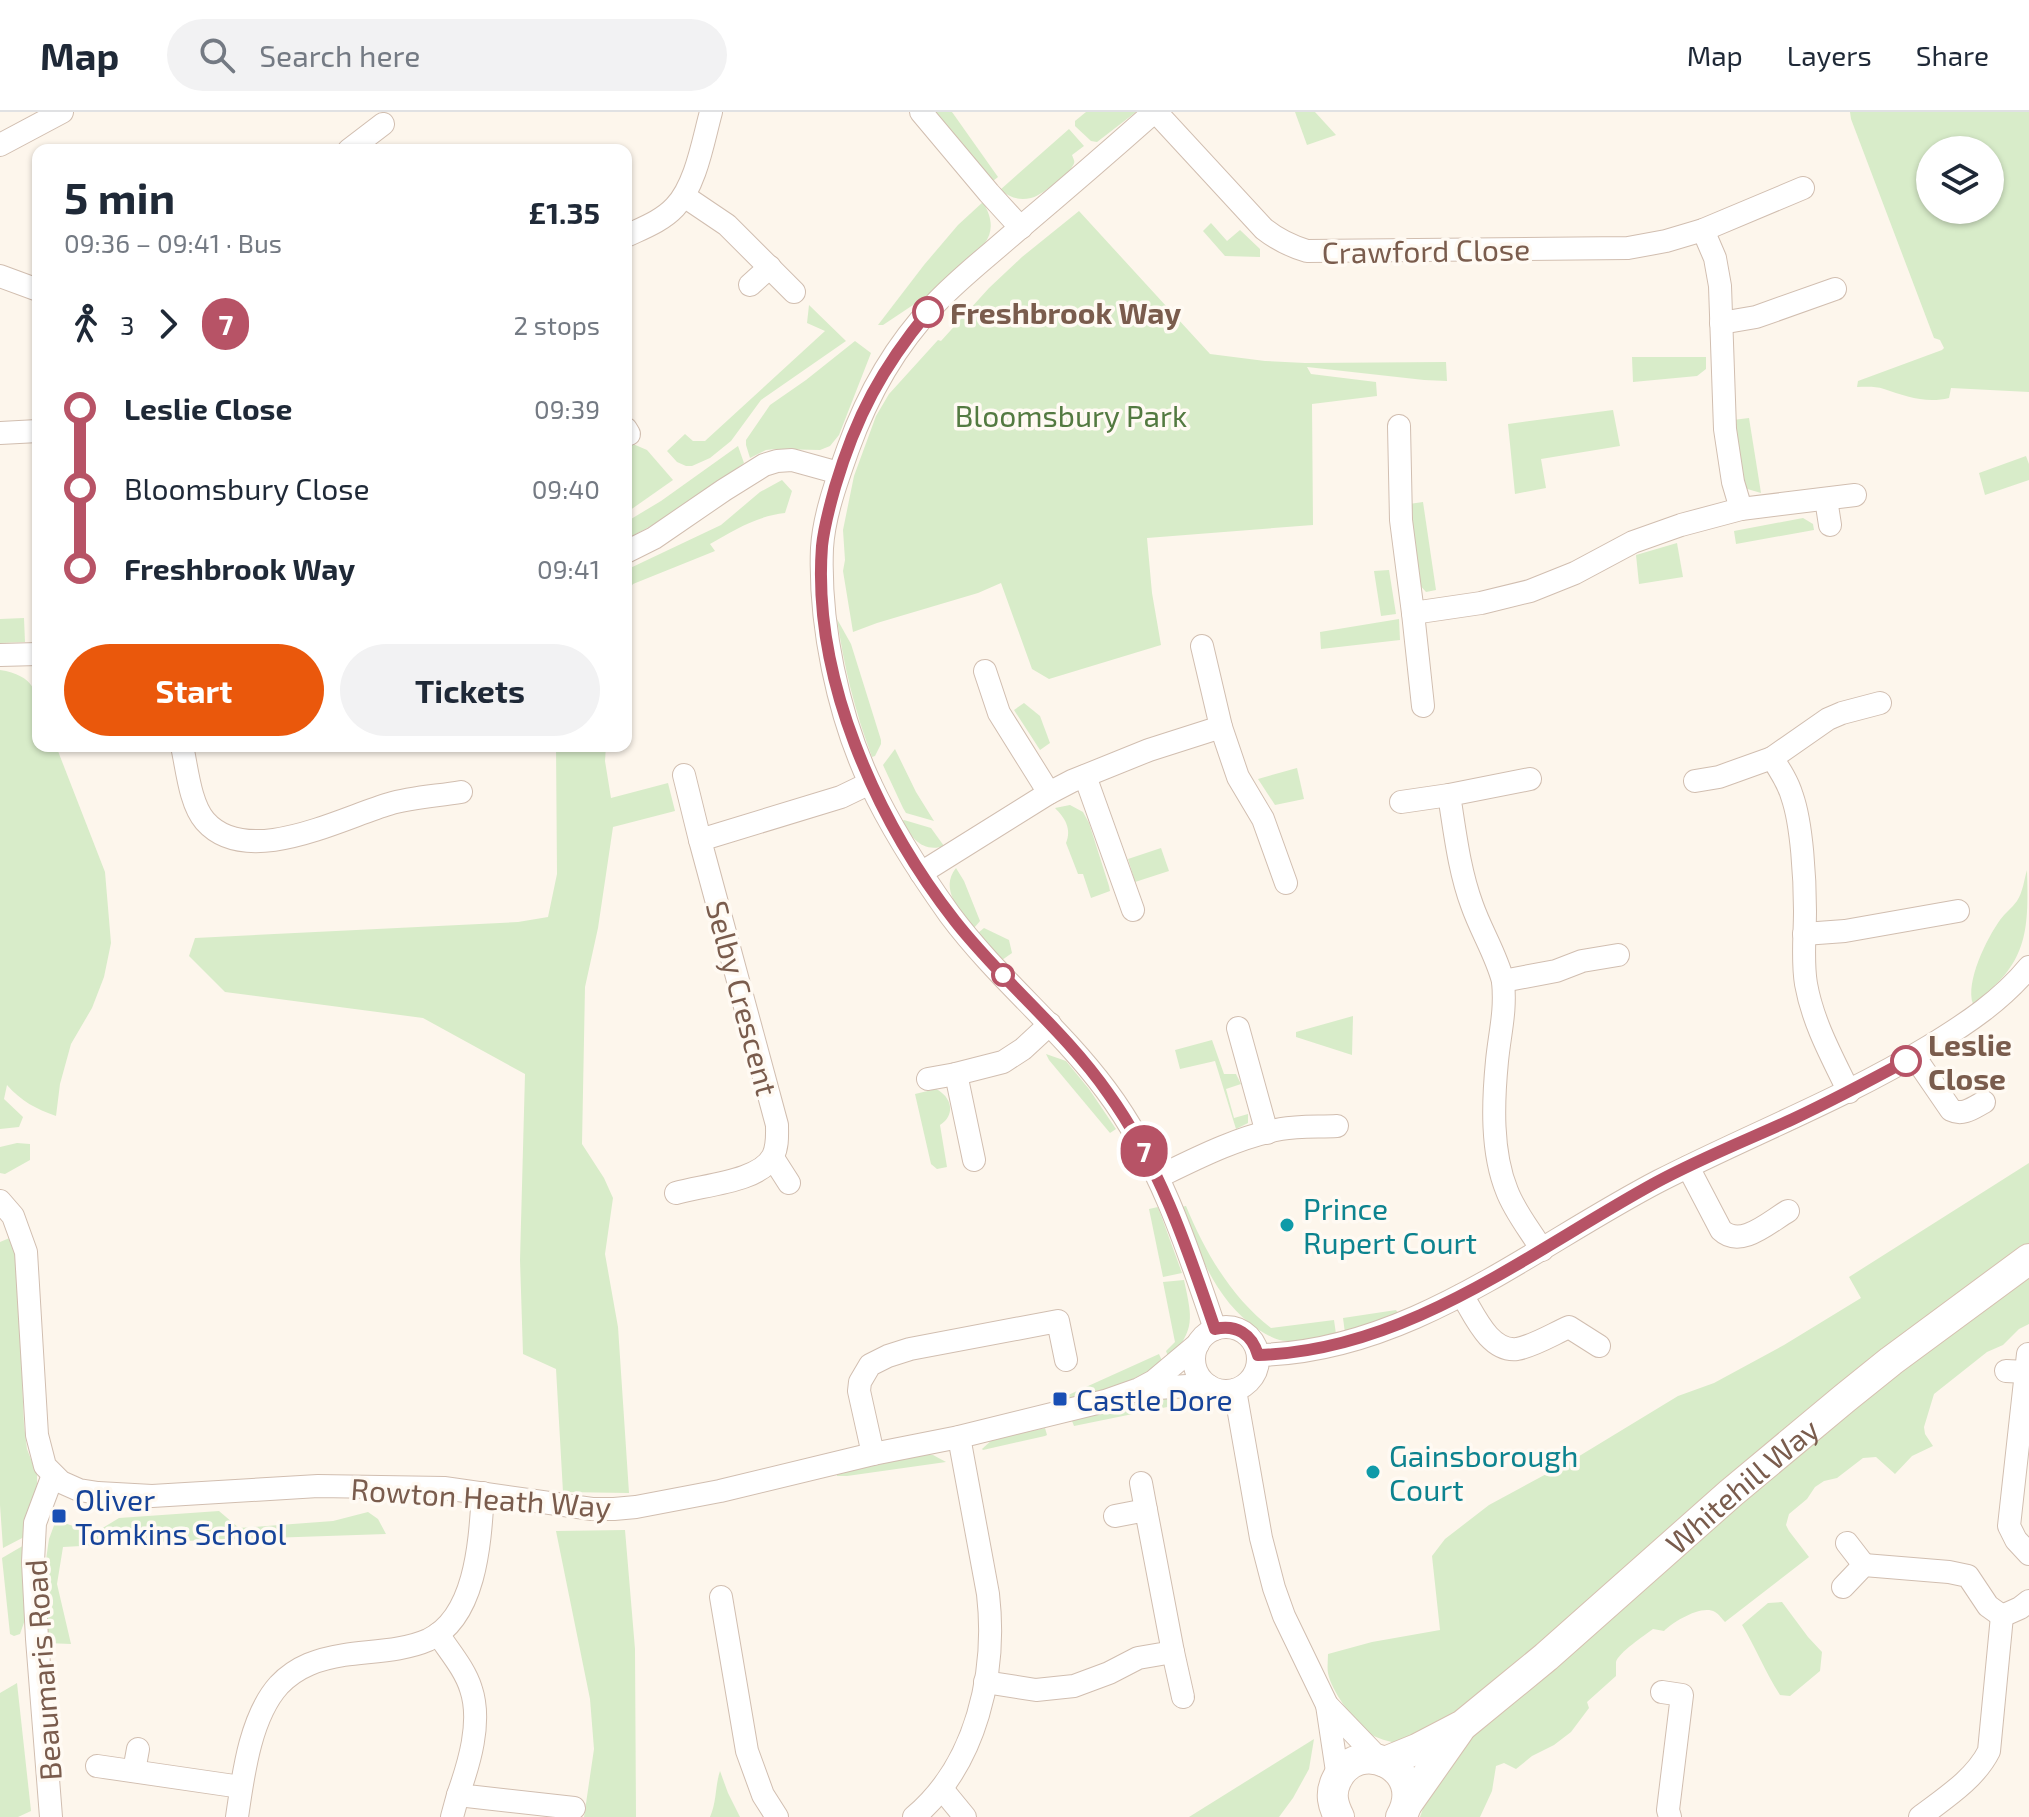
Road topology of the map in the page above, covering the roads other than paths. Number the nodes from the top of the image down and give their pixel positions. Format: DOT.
graph roads {
  1 [pos="62,112"];
  2 [pos="711,112"];
  3 [pos="921,112"];
  4 [pos="1155,112"];
  5 [pos="383,124"];
  6 [pos="357,144"];
  7 [pos="0,145"];
  8 [pos="1803,188"];
  9 [pos="684,196"];
  10 [pos="1021,228"];
  11 [pos="1703,230"];
  12 [pos="632,233"];
  13 [pos="770,267"];
  14 [pos="0,276"];
  15 [pos="750,285"];
  16 [pos="32,288"];
  17 [pos="1835,289"];
  18 [pos="794,292"];
  19 [pos="1721,323"];
  20 [pos="1399,426"];
  21 [pos="32,431"];
  22 [pos="0,433"];
  23 [pos="839,473"];
  24 [pos="1855,495"];
  25 [pos="1826,499"];
  26 [pos="1741,509"];
  27 [pos="1830,525"];
  28 [pos="632,549"];
  29 [pos="1413,613"];
  30 [pos="1202,646"];
  31 [pos="32,654"];
  32 [pos="0,655"];
  33 [pos="985,671"];
  34 [pos="1880,703"];
  35 [pos="1423,706"];
  36 [pos="1221,727"];
  37 [pos="183,752"];
  38 [pos="1772,758"];
  39 [pos="684,775"];
  40 [pos="1085,776"];
  41 [pos="1530,779"];
  42 [pos="1695,781"];
  43 [pos="870,783"];
  44 [pos="461,792"];
  45 [pos="1049,793"];
  46 [pos="1449,795"];
  47 [pos="1401,802"];
  48 [pos="700,840"];
  49 [pos="921,873"];
  50 [pos="1286,883"];
  51 [pos="1943,907"];
  52 [pos="1133,910"];
  53 [pos="1804,934"];
  54 [pos="1618,955"];
  55 [pos="2029,967"];
  56 [pos="1503,981"];
  57 [pos="1050,1024"];
  58 [pos="1238,1028"];
  59 [pos="1914,1056"];
  60 [pos="956,1074"];
  61 [pos="928,1079"];
  62 [pos="1849,1092"];
  63 [pos="1984,1102"];
  64 [pos="1337,1126"];
  65 [pos="1267,1133"];
  66 [pos="773,1158"];
  67 [pos="974,1160"];
  68 [pos="1688,1167"];
  69 [pos="1158,1177"];
  70 [pos="789,1183"];
  71 [pos="676,1193"];
  72 [pos="0,1201"];
  73 [pos="1788,1211"];
  74 [pos="1542,1250"];
  75 [pos="2029,1259"];
  76 [pos="1462,1295"];
  77 [pos="1215,1329"];
  78 [pos="1198,1344"];
  79 [pos="1599,1346"];
  80 [pos="1258,1355"];
  81 [pos="1066,1360"];
  82 [pos="2020,1366"];
  83 [pos="1209,1386"];
  84 [pos="1139,1389"];
  85 [pos="1235,1390"];
  86 [pos="959,1437"];
  87 [pos="873,1454"];
  88 [pos="53,1475"];
  89 [pos="1141,1483"];
  90 [pos="483,1493"];
  91 [pos="1146,1510"];
  92 [pos="1115,1516"];
  93 [pos="1847,1543"];
  94 [pos="2022,1547"];
  95 [pos="1864,1565"];
  96 [pos="1843,1587"];
  97 [pos="721,1597"];
  98 [pos="2029,1601"];
  99 [pos="2002,1616"];
  100 [pos="438,1634"];
  101 [pos="1173,1652"];
  102 [pos="985,1682"];
  103 [pos="1676,1688"];
  104 [pos="1183,1697"];
  105 [pos="1327,1705"];
  106 [pos="1463,1725"];
  107 [pos="1382,1761"];
  108 [pos="97,1766"];
  109 [pos="1336,1782"];
  110 [pos="241,1787"];
  111 [pos="942,1789"];
  112 [pos="455,1806"];
  113 [pos="574,1808"];
  114 [pos="1404,1811"];
  115 [pos="51,1817"];
  116 [pos="237,1817"];
  117 [pos="777,1817"];
  118 [pos="914,1817"];
  119 [pos="965,1817"];
  120 [pos="1311,1817"];
  121 [pos="1339,1817"];
  122 [pos="1670,1817"];
  123 [pos="1920,1817"];
  1 -- 7 [label="street"];
  2 -- 9 [label="street"];
  3 -- 10 [label="street"];
  4 -- 10 [label="street"];
  4 -- 11 [label="street, Crawford Close"];
  5 -- 6 [label="street"];
  8 -- 11 [label="street, Crawford Close"];
  9 -- 12 [label="street"];
  9 -- 13 [label="street"];
  10 -- 23 [label="street"];
  11 -- 19 [label="street"];
  13 -- 15 [label="street"];
  13 -- 18 [label="street"];
  14 -- 16 [label="street"];
  17 -- 19 [label="street"];
  19 -- 26 [label="street"];
  20 -- 29 [label="street"];
  21 -- 22 [label="street"];
  23 -- 28 [label="street"];
  23 -- 43 [label="street"];
  24 -- 25 [label="street"];
  25 -- 26 [label="street"];
  25 -- 27 [label="street"];
  26 -- 29 [label="street"];
  29 -- 35 [label="street"];
  30 -- 36 [label="street"];
  31 -- 32 [label="street"];
  33 -- 45 [label="street"];
  34 -- 38 [label="street"];
  36 -- 40 [label="street"];
  36 -- 50 [label="street"];
  37 -- 44 [label="street"];
  38 -- 42 [label="street"];
  38 -- 53 [label="street"];
  39 -- 48 [label="street, Selby Crescent"];
  40 -- 45 [label="street"];
  40 -- 52 [label="street"];
  41 -- 46 [label="street"];
  43 -- 48 [label="street"];
  43 -- 49 [label="street"];
  45 -- 49 [label="street"];
  46 -- 47 [label="street"];
  46 -- 56 [label="street"];
  48 -- 66 [label="street, Selby Crescent"];
  49 -- 57 [label="street"];
  51 -- 53 [label="street"];
  53 -- 62 [label="street"];
  54 -- 56 [label="street"];
  55 -- 59 [label="street"];
  56 -- 74 [label="street"];
  57 -- 60 [label="street"];
  57 -- 69 [label="street"];
  58 -- 65 [label="street"];
  59 -- 62 [label="street"];
  59 -- 63 [label="street"];
  60 -- 61 [label="street"];
  60 -- 67 [label="street"];
  62 -- 68 [label="street"];
  64 -- 65 [label="street"];
  65 -- 69 [label="street"];
  66 -- 70 [label="street"];
  66 -- 71 [label="street"];
  68 -- 73 [label="street"];
  68 -- 74 [label="street"];
  69 -- 77 [label="street"];
  72 -- 88 [label="street"];
  74 -- 76 [label="street"];
  75 -- 106 [label="main road, Whitehill Way"];
  76 -- 79 [label="street"];
  76 -- 80 [label="street"];
  77 -- 78 [label="street"];
  77 -- 80 [label="street"];
  78 -- 83 [label="street"];
  78 -- 84 [label="street, Rowton Heath Way"];
  80 -- 85 [label="street"];
  81 -- 87 [label="street"];
  82 -- 94 [label="street"];
  83 -- 84 [label="street, Rowton Heath Way"];
  83 -- 85 [label="street"];
  84 -- 86 [label="street, Rowton Heath Way"];
  85 -- 105 [label="street"];
  86 -- 87 [label="street, Rowton Heath Way"];
  86 -- 102 [label="street"];
  87 -- 90 [label="street, Rowton Heath Way"];
  88 -- 90 [label="street, Rowton Heath Way"];
  88 -- 115 [label="street, Beaumaris Road"];
  89 -- 91 [label="street"];
  90 -- 100 [label="street"];
  91 -- 92 [label="street"];
  91 -- 101 [label="street"];
  93 -- 95 [label="street"];
  95 -- 96 [label="street"];
  95 -- 99 [label="street"];
  97 -- 117 [label="street"];
  98 -- 99 [label="street"];
  99 -- 123 [label="street"];
  100 -- 110 [label="street"];
  100 -- 112 [label="street"];
  101 -- 102 [label="street"];
  101 -- 104 [label="street"];
  102 -- 111 [label="street"];
  103 -- 122 [label="street"];
  105 -- 107 [label="street"];
  105 -- 109 [label="street"];
  106 -- 107 [label="main road, Whitehill Way"];
  106 -- 114 [label="main road, Whitehill Way"];
  107 -- 109 [label="main road, Whitehill Way"];
  107 -- 114 [label="main road"];
  108 -- 110 [label="street"];
  109 -- 120 [label="main road"];
  109 -- 121 [label="main road"];
  110 -- 116 [label="street"];
  111 -- 118 [label="street"];
  111 -- 119 [label="street"];
  112 -- 113 [label="street"];
}
